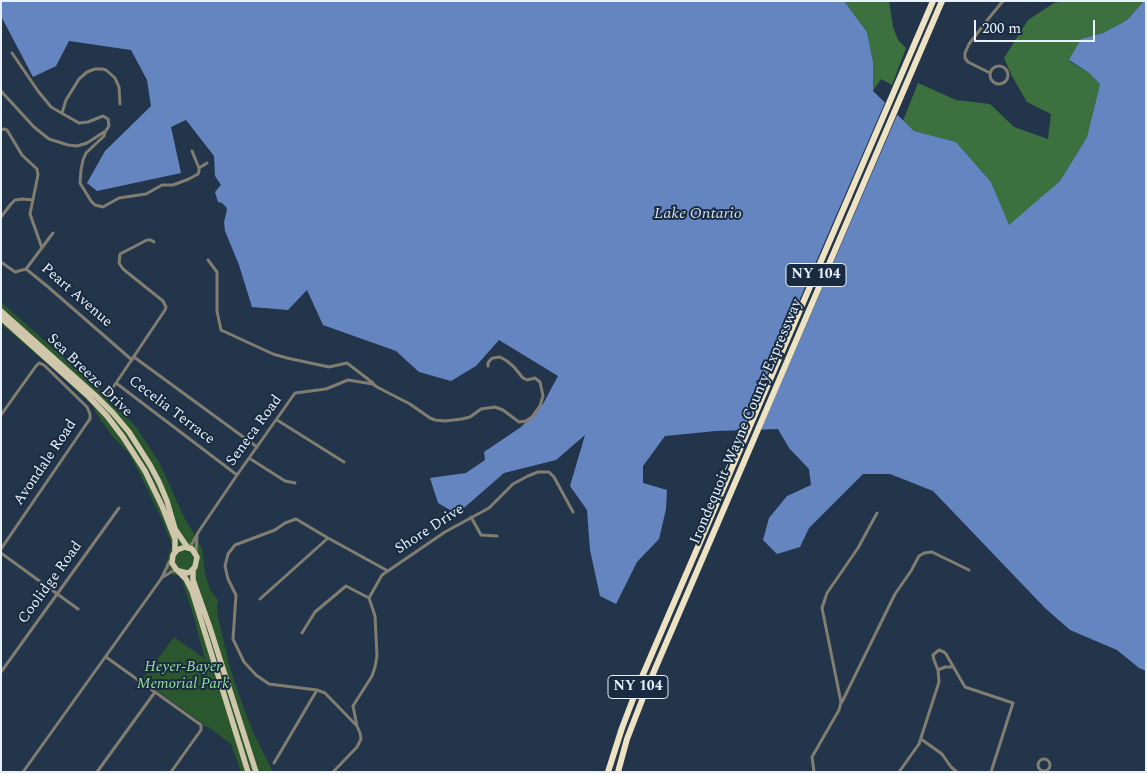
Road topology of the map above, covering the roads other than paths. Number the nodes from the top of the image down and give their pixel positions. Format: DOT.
graph roads {
  1 [pos="933,1"];
  2 [pos="942,1"];
  3 [pos="1003,1"];
  4 [pos="12,54"];
  5 [pos="990,73"];
  6 [pos="1,91"];
  7 [pos="120,104"];
  8 [pos="62,113"];
  9 [pos="3,130"];
  10 [pos="105,132"];
  11 [pos="192,151"];
  12 [pos="207,164"];
  13 [pos="199,168"];
  14 [pos="33,200"];
  15 [pos="1,217"];
  16 [pos="53,233"];
  17 [pos="154,242"];
  18 [pos="42,248"];
  19 [pos="208,260"];
  20 [pos="1,262"];
  21 [pos="26,269"];
  22 [pos="1,311"];
  23 [pos="1,318"];
  24 [pos="133,358"];
  25 [pos="488,366"];
  26 [pos="116,383"];
  27 [pos="373,384"];
  28 [pos="108,395"];
  29 [pos="1,415"];
  30 [pos="276,420"];
  31 [pos="257,447"];
  32 [pos="249,458"];
  33 [pos="344,462"];
  34 [pos="237,475"];
  35 [pos="295,483"];
  36 [pos="119,508"];
  37 [pos="574,512"];
  38 [pos="877,513"];
  39 [pos="471,516"];
  40 [pos="197,535"];
  41 [pos="497,536"];
  42 [pos="328,538"];
  43 [pos="188,548"];
  44 [pos="1,549"];
  45 [pos="1,553"];
  46 [pos="196,554"];
  47 [pos="174,555"];
  48 [pos="193,570"];
  49 [pos="969,570"];
  50 [pos="178,571"];
  51 [pos="388,571"];
  52 [pos="161,580"];
  53 [pos="57,594"];
  54 [pos="369,598"];
  55 [pos="260,599"];
  56 [pos="78,609"];
  57 [pos="302,633"];
  58 [pos="106,657"];
  59 [pos="953,667"];
  60 [pos="938,670"];
  61 [pos="1,672"];
  62 [pos="317,690"];
  63 [pos="155,692"];
  64 [pos="841,702"];
  65 [pos="357,726"];
  66 [pos="921,739"];
  67 [pos="274,762"];
  68 [pos="1038,767"];
  69 [pos="609,771"];
  70 [pos="23,772"];
  71 [pos="97,772"];
  72 [pos="171,772"];
  73 [pos="248,772"];
  74 [pos="256,772"];
  75 [pos="333,772"];
  76 [pos="618,772"];
  77 [pos="814,772"];
  78 [pos="899,772"];
  79 [pos="957,772"];
  80 [pos="991,772"];
  81 [pos="1033,772"];
  1 -- 69 [label="highway, Irondequoit–Wayne County Expressway / NY 104"];
  2 -- 76 [label="highway, Irondequoit–Wayne County Expressway / NY 104"];
  3 -- 5 [label="street"];
  4 -- 8 [label="street"];
  5 -- 5 [label="street"];
  6 -- 10 [label="street"];
  7 -- 8 [label="street"];
  8 -- 10 [label="street"];
  9 -- 14 [label="street"];
  10 -- 13 [label="street"];
  11 -- 13 [label="street"];
  12 -- 13 [label="street"];
  14 -- 15 [label="street"];
  14 -- 18 [label="street"];
  16 -- 18 [label="street"];
  17 -- 24 [label="street"];
  18 -- 21 [label="street"];
  19 -- 27 [label="street"];
  20 -- 21 [label="street, Peart Avenue"];
  21 -- 24 [label="street, Peart Avenue"];
  22 -- 43 [label="main road, Sea Breeze Drive"];
  23 -- 47 [label="main road, Sea Breeze Drive"];
  24 -- 26 [label="street"];
  24 -- 31 [label="street, Peart Avenue"];
  25 -- 27 [label="street, Seneca Road"];
  26 -- 28 [label="street"];
  26 -- 34 [label="street, Cecelia Terrace"];
  27 -- 30 [label="street, Seneca Road"];
  29 -- 44 [label="street, Avondale Road"];
  30 -- 31 [label="street, Seneca Road"];
  30 -- 33 [label="street"];
  31 -- 32 [label="street, Seneca Road"];
  32 -- 34 [label="street, Seneca Road"];
  32 -- 35 [label="street"];
  34 -- 40 [label="street, Seneca Road"];
  36 -- 53 [label="street, Coolidge Road"];
  37 -- 39 [label="street, Shore Drive"];
  38 -- 64 [label="street"];
  39 -- 41 [label="street"];
  39 -- 51 [label="street, Shore Drive"];
  40 -- 43 [label="street, Seneca Road"];
  40 -- 46 [label="street"];
  42 -- 51 [label="street"];
  42 -- 55 [label="street"];
  42 -- 62 [label="street"];
  43 -- 46 [label="main road"];
  43 -- 47 [label="main road"];
  45 -- 53 [label="street"];
  46 -- 48 [label="main road"];
  47 -- 50 [label="main road"];
  47 -- 52 [label="street"];
  48 -- 50 [label="main road"];
  48 -- 74 [label="main road"];
  49 -- 64 [label="street"];
  50 -- 52 [label="street"];
  50 -- 73 [label="main road"];
  51 -- 54 [label="street, Shore Drive"];
  52 -- 58 [label="street"];
  53 -- 56 [label="street"];
  53 -- 61 [label="street, Coolidge Road"];
  54 -- 57 [label="street"];
  54 -- 65 [label="street"];
  58 -- 63 [label="street"];
  58 -- 70 [label="street"];
  59 -- 60 [label="street"];
  59 -- 60 [label="street"];
  59 -- 80 [label="street"];
  60 -- 66 [label="street"];
  62 -- 65 [label="street"];
  62 -- 67 [label="street"];
  63 -- 71 [label="street"];
  63 -- 72 [label="street"];
  64 -- 77 [label="street"];
  65 -- 75 [label="street"];
  66 -- 78 [label="street"];
  66 -- 79 [label="street"];
  68 -- 68 [label="street"];
  68 -- 81 [label="street"];
}
